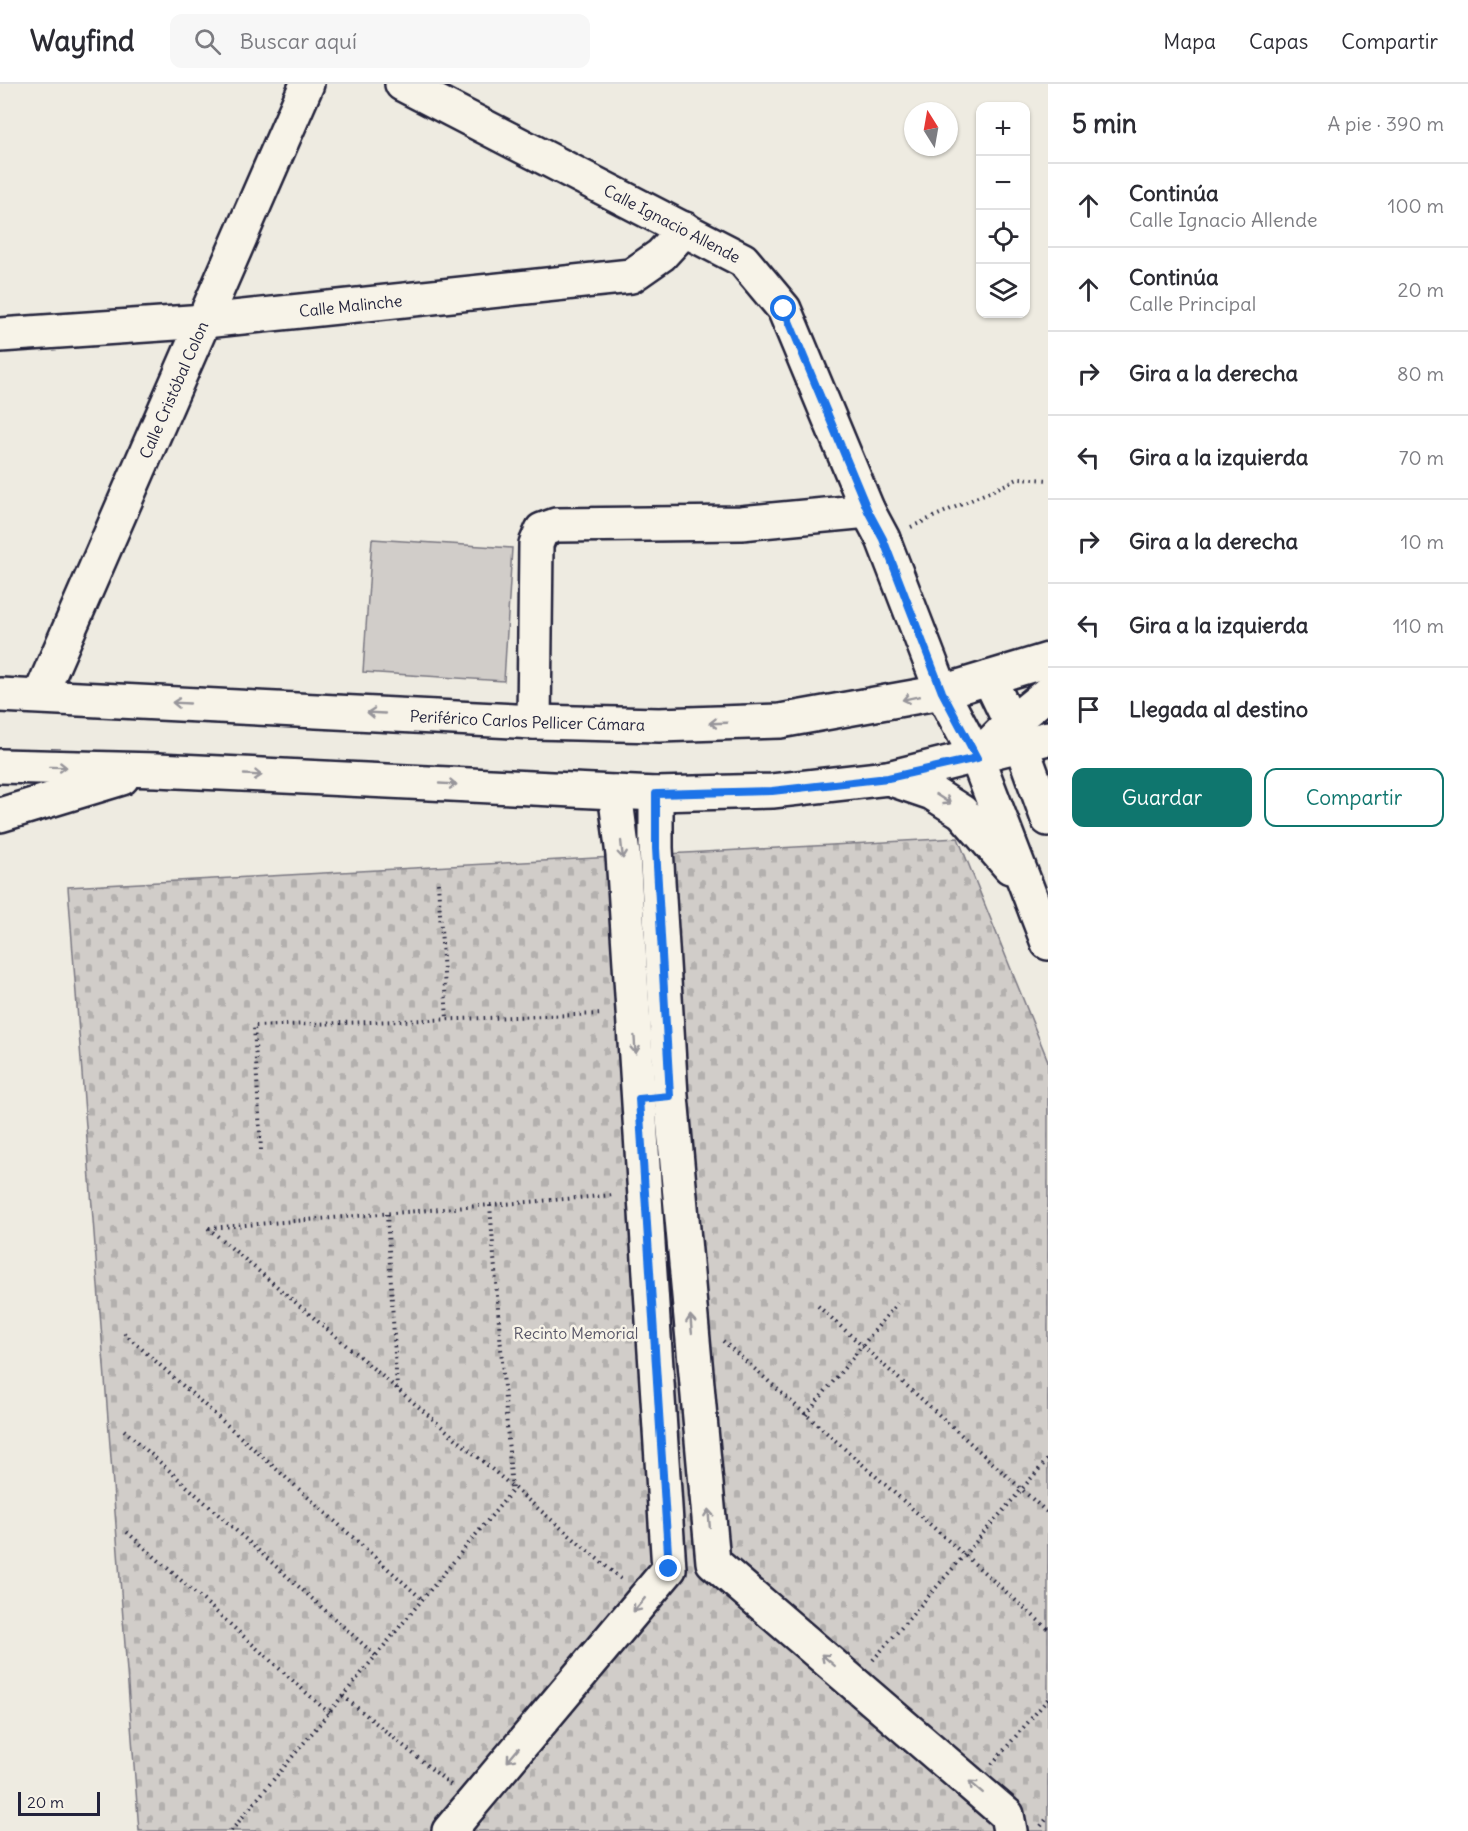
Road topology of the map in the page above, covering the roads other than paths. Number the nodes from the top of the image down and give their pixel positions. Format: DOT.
graph roads {
  1 [pos="307,84"];
  2 [pos="402,84"];
  3 [pos="685,229"];
  4 [pos="205,321"];
  5 [pos="0,335"];
  6 [pos="868,511"];
  7 [pos="1048,660"];
  8 [pos="989,678"];
  9 [pos="942,692"];
  10 [pos="1048,693"];
  11 [pos="0,695"];
  12 [pos="40,696"];
  13 [pos="534,722"];
  14 [pos="1027,735"];
  15 [pos="977,758"];
  16 [pos="0,766"];
  17 [pos="157,770"];
  18 [pos="888,778"];
  19 [pos="615,792"];
  20 [pos="656,794"];
  21 [pos="0,815"];
  22 [pos="1048,819"];
  23 [pos="1029,888"];
  24 [pos="1048,943"];
  25 [pos="655,1097"];
  26 [pos="713,1562"];
  27 [pos="669,1569"];
  28 [pos="449,1831"];
  29 [pos="1010,1831"];
  1 -- 4 [label="street, Calle Cristóbal Colon"];
  2 -- 3 [label="street, Calle Ignacio Allende"];
  3 -- 4 [label="street, Calle Malinche"];
  3 -- 6 [label="street, Calle Ignacio Allende"];
  4 -- 5 [label="street, Calle Malinche"];
  4 -- 12 [label="street, Calle Cristóbal Colon"];
  6 -- 9 [label="street, Calle Ignacio Allende"];
  6 -- 13 [label="street"];
  7 -- 8 [label="street, Periférico Carlos Pellicer Cámara"];
  8 -- 9 [label="street, Periférico Carlos Pellicer Cámara"];
  8 -- 14 [label="street"];
  9 -- 13 [label="street, Periférico Carlos Pellicer Cámara, one-way"];
  9 -- 15 [label="street, Calle Ignacio Allende"];
  10 -- 14 [label="street"];
  11 -- 12 [label="street, Periférico Carlos Pellicer Cámara"];
  13 -- 12 [label="street, Periférico Carlos Pellicer Cámara, one-way"];
  14 -- 15 [label="street"];
  14 -- 22 [label="street"];
  15 -- 18 [label="street"];
  15 -- 23 [label="street, Calle Ignacio Allende"];
  16 -- 17 [label="street, one-way"];
  17 -- 19 [label="street, one-way"];
  17 -- 21 [label="street"];
  18 -- 20 [label="street"];
  18 -- 23 [label="street, one-way"];
  19 -- 20 [label="street"];
  19 -- 25 [label="street, one-way"];
  20 -- 25 [label="street"];
  23 -- 24 [label="street, Calle Ignacio Allende"];
  26 -- 25 [label="street, one-way"];
  25 -- 27 [label="street"];
  26 -- 27 [label="street"];
  29 -- 26 [label="street, one-way"];
  27 -- 28 [label="street, one-way"];
}
